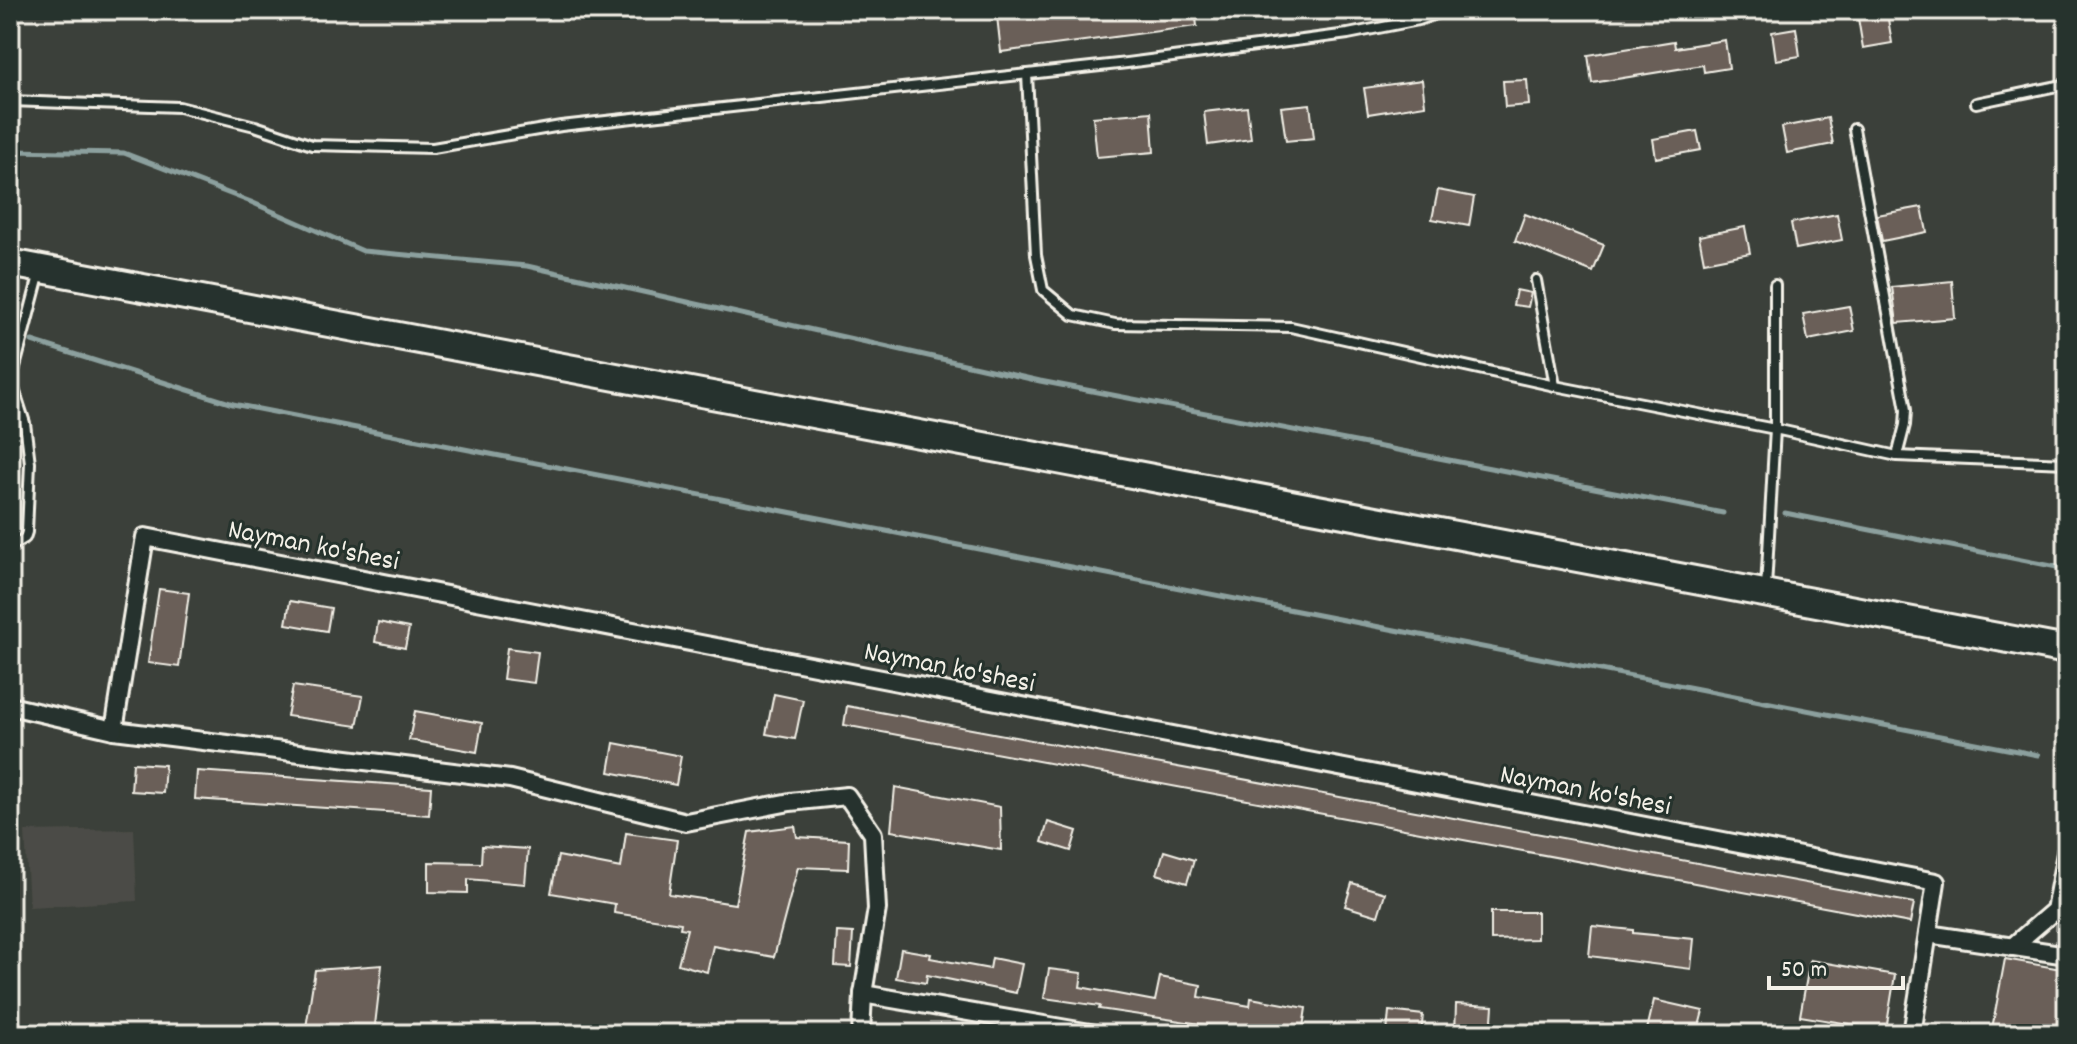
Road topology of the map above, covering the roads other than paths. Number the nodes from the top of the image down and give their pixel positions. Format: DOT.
graph roads {
  1 [pos="1447,10"];
  2 [pos="1027,74"];
  3 [pos="2067,84"];
  4 [pos="10,101"];
  5 [pos="1976,103"];
  6 [pos="1854,129"];
  7 [pos="10,263"];
  8 [pos="41,268"];
  9 [pos="1536,280"];
  10 [pos="1775,285"];
  11 [pos="11,384"];
  12 [pos="1555,386"];
  13 [pos="1775,429"];
  14 [pos="1897,456"];
  15 [pos="2067,463"];
  16 [pos="10,547"];
  17 [pos="1765,593"];
  18 [pos="2067,650"];
  19 [pos="10,706"];
  20 [pos="114,730"];
  21 [pos="2067,848"];
  22 [pos="1928,934"];
  23 [pos="2012,947"];
  24 [pos="2067,955"];
  25 [pos="863,994"];
  26 [pos="861,1034"];
  27 [pos="1096,1034"];
  28 [pos="1912,1034"];
  1 -- 2 [label="lane"];
  2 -- 4 [label="lane"];
  2 -- 12 [label="lane"];
  3 -- 5 [label="lane"];
  6 -- 14 [label="lane"];
  7 -- 8 [label="highway"];
  8 -- 11 [label="lane"];
  8 -- 17 [label="highway"];
  9 -- 12 [label="lane"];
  10 -- 13 [label="lane"];
  11 -- 16 [label="lane"];
  12 -- 13 [label="lane"];
  13 -- 14 [label="lane"];
  13 -- 17 [label="lane"];
  14 -- 15 [label="lane"];
  17 -- 18 [label="highway"];
  19 -- 20 [label="street"];
  20 -- 22 [label="street, Nayman ko'shesi"];
  20 -- 25 [label="street"];
  21 -- 23 [label="street"];
  22 -- 23 [label="street"];
  22 -- 28 [label="street"];
  23 -- 24 [label="street"];
  25 -- 26 [label="street"];
  25 -- 27 [label="street"];
}
